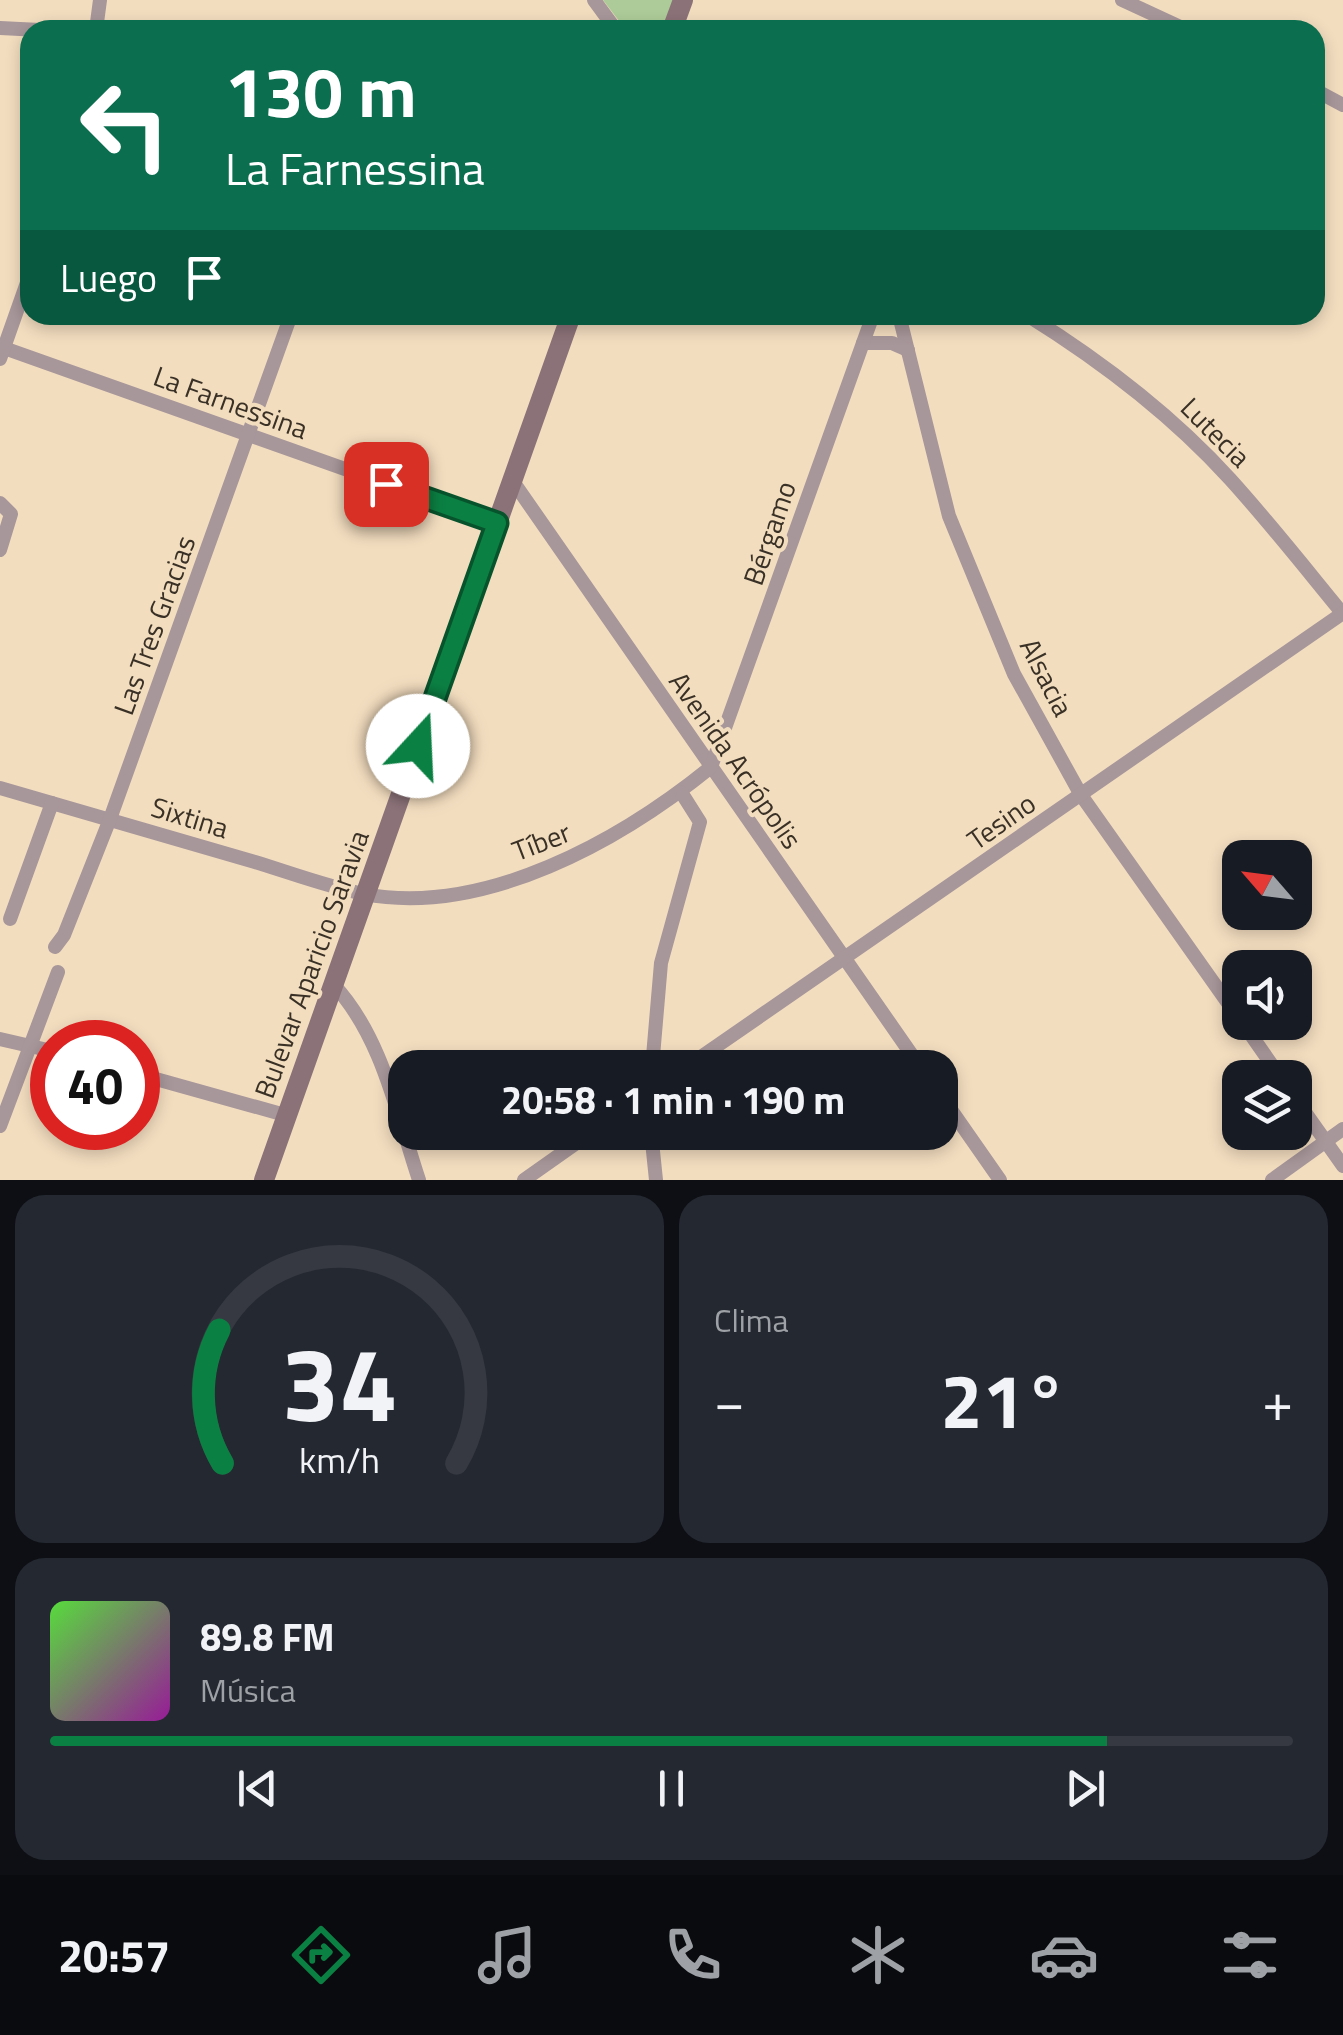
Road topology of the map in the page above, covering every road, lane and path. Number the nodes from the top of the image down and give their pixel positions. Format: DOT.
graph roads {
  1 [pos="1122,0"];
  2 [pos="1165,20"];
  3 [pos="20,302"];
  4 [pos="289,325"];
  5 [pos="566,325"];
  6 [pos="869,325"];
  7 [pos="902,325"];
  8 [pos="1043,325"];
  9 [pos="863,343"];
  10 [pos="908,350"];
  11 [pos="2,353"];
  12 [pos="250,436"];
  13 [pos="512,480"];
  14 [pos="0,503"];
  15 [pos="497,523"];
  16 [pos="0,550"];
  17 [pos="1343,613"];
  18 [pos="711,768"];
  19 [pos="0,788"];
  20 [pos="681,792"];
  21 [pos="1082,795"];
  22 [pos="52,802"];
  23 [pos="110,819"];
  24 [pos="366,895"];
  25 [pos="10,919"];
  26 [pos="55,947"];
  27 [pos="844,959"];
  28 [pos="58,972"];
  29 [pos="333,984"];
  30 [pos="1222,994"];
  31 [pos="0,1039"];
  32 [pos="29,1044"];
  33 [pos="654,1050"];
  34 [pos="711,1050"];
  35 [pos="908,1050"];
  36 [pos="160,1080"];
  37 [pos="285,1115"];
  38 [pos="958,1120"];
  39 [pos="1312,1122"];
  40 [pos="0,1126"];
  41 [pos="1343,1129"];
  42 [pos="1326,1141"];
  43 [pos="566,1150"];
  44 [pos="653,1150"];
  45 [pos="1343,1166"];
  46 [pos="264,1180"];
  47 [pos="419,1180"];
  48 [pos="524,1180"];
  49 [pos="656,1180"];
  50 [pos="1000,1180"];
  51 [pos="1272,1180"];
  1 -- 2 [label="street"];
  3 -- 11 [label="street"];
  4 -- 12 [label="street, Las Tres Gracias"];
  5 -- 13 [label="street, Bulevar Aparicio Saravia"];
  6 -- 9 [label="street, Bérgamo"];
  7 -- 10 [label="street, Alsacia"];
  8 -- 17 [label="street, Lutecia"];
  9 -- 10 [label="street"];
  9 -- 18 [label="street, Bérgamo"];
  10 -- 21 [label="street, Alsacia"];
  11 -- 12 [label="street, La Farnessina"];
  12 -- 15 [label="street, La Farnessina"];
  12 -- 23 [label="street, Las Tres Gracias"];
  13 -- 15 [label="street, Bulevar Aparicio Saravia"];
  13 -- 18 [label="street, Avenida Acrópolis"];
  14 -- 16 [label="street"];
  15 -- 24 [label="street, Bulevar Aparicio Saravia"];
  17 -- 21 [label="street, Tesino"];
  18 -- 20 [label="street, Tíber"];
  18 -- 27 [label="street, Avenida Acrópolis"];
  19 -- 22 [label="street, Sixtina"];
  20 -- 24 [label="street, Tíber"];
  20 -- 33 [label="street"];
  21 -- 27 [label="street, Tesino"];
  21 -- 30 [label="street, Alsacia"];
  22 -- 23 [label="street, Sixtina"];
  22 -- 25 [label="street"];
  23 -- 24 [label="street, Sixtina"];
  23 -- 26 [label="street, Las Tres Gracias"];
  24 -- 29 [label="street, Bulevar Aparicio Saravia"];
  27 -- 34 [label="street, Tesino"];
  27 -- 35 [label="street, Avenida Acrópolis"];
  28 -- 32 [label="street"];
  29 -- 37 [label="street, Bulevar Aparicio Saravia"];
  29 -- 47 [label="street"];
  31 -- 32 [label="street"];
  32 -- 40 [label="street"];
  36 -- 37 [label="street"];
  37 -- 46 [label="street, Bulevar Aparicio Saravia"];
  38 -- 50 [label="street"];
  39 -- 42 [label="street"];
  41 -- 42 [label="street"];
  42 -- 45 [label="street"];
  42 -- 51 [label="street"];
  43 -- 48 [label="street"];
  44 -- 49 [label="street"];
}
